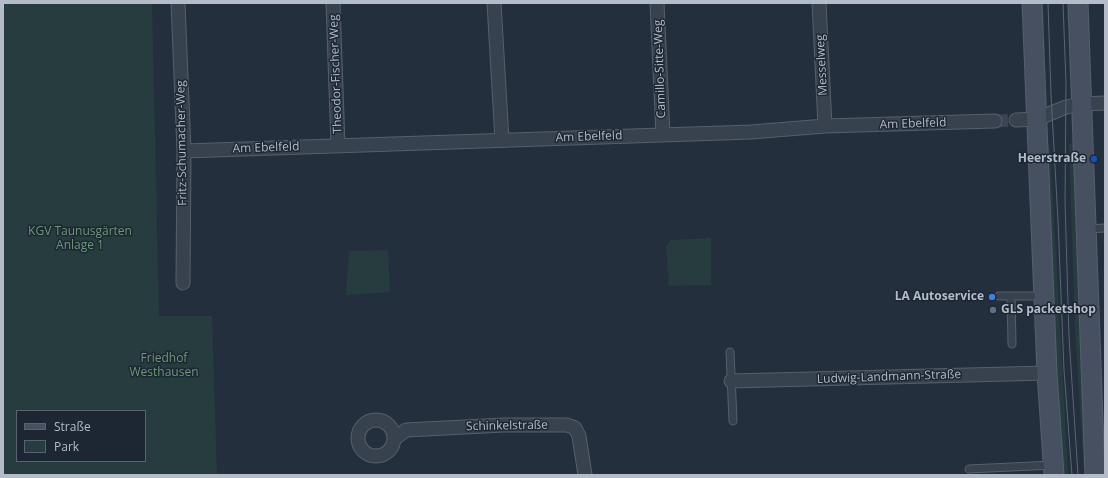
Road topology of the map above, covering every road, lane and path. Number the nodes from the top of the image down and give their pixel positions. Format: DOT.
graph roads {
  1 [pos="178,3"];
  2 [pos="333,3"];
  3 [pos="494,3"];
  4 [pos="657,3"];
  5 [pos="820,3"];
  6 [pos="1032,3"];
  7 [pos="1078,3"];
  8 [pos="1105,103"];
  9 [pos="1082,104"];
  10 [pos="1037,119"];
  11 [pos="1016,120"];
  12 [pos="995,121"];
  13 [pos="825,126"];
  14 [pos="663,135"];
  15 [pos="502,140"];
  16 [pos="338,146"];
  17 [pos="184,151"];
  18 [pos="1105,228"];
  19 [pos="1086,229"];
  20 [pos="183,283"];
  21 [pos="999,296"];
  22 [pos="1011,296"];
  23 [pos="1044,296"];
  24 [pos="1012,344"];
  25 [pos="730,352"];
  26 [pos="1047,372"];
  27 [pos="731,381"];
  28 [pos="733,421"];
  29 [pos="394,439"];
  30 [pos="969,469"];
  31 [pos="1054,470"];
  32 [pos="585,475"];
  33 [pos="1095,475"];
  1 -- 17 [label="street, Fritz-Schumacher-Weg"];
  2 -- 16 [label="street, Theodor-Fischer-Weg"];
  3 -- 15 [label="street"];
  4 -- 14 [label="street, Camillo-Sitte-Weg"];
  5 -- 13 [label="street, Messelweg"];
  6 -- 10 [label="main road"];
  7 -- 9 [label="main road"];
  8 -- 9 [label="street"];
  9 -- 10 [label="street"];
  9 -- 19 [label="main road"];
  10 -- 11 [label="street"];
  10 -- 23 [label="main road"];
  12 -- 13 [label="street, Am Ebelfeld"];
  13 -- 14 [label="street, Am Ebelfeld"];
  14 -- 15 [label="street, Am Ebelfeld"];
  15 -- 16 [label="street, Am Ebelfeld"];
  16 -- 17 [label="street, Am Ebelfeld"];
  17 -- 20 [label="street, Fritz-Schumacher-Weg"];
  18 -- 19 [label="lane"];
  19 -- 33 [label="main road"];
  21 -- 22 [label="lane"];
  22 -- 23 [label="lane"];
  22 -- 24 [label="lane"];
  23 -- 26 [label="main road"];
  25 -- 27 [label="lane"];
  26 -- 27 [label="street, Ludwig-Landmann-Straße"];
  26 -- 31 [label="main road"];
  27 -- 28 [label="lane"];
  29 -- 32 [label="street, Schinkelstraße"];
  30 -- 31 [label="lane"];
}
